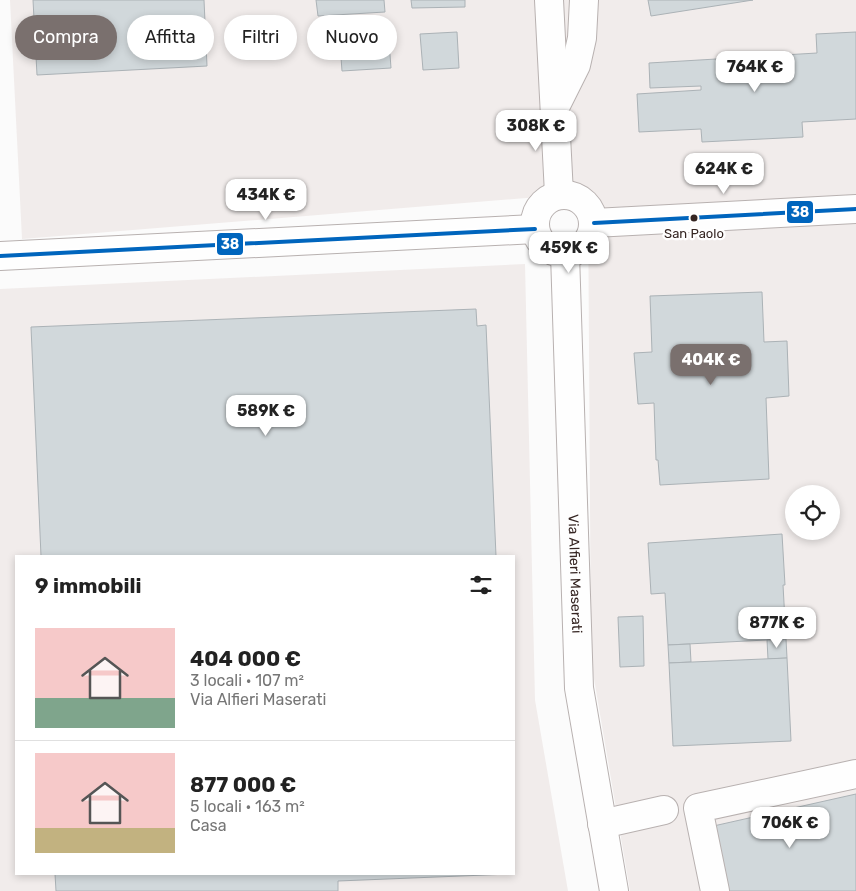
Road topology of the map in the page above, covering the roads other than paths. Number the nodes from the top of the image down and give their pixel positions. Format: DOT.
graph roads {
  1 [pos="549,0"];
  2 [pos="584,0"];
  3 [pos="555,108"];
  4 [pos="559,194"];
  5 [pos="856,209"];
  6 [pos="594,223"];
  7 [pos="535,229"];
  8 [pos="565,254"];
  9 [pos="0,256"];
  10 [pos="856,774"];
  11 [pos="664,810"];
  12 [pos="602,824"];
  13 [pos="614,891"];
  14 [pos="715,891"];
  1 -- 3 [label="street"];
  2 -- 3 [label="street"];
  3 -- 4 [label="street"];
  4 -- 6 [label="street"];
  4 -- 7 [label="street"];
  5 -- 6 [label="street"];
  6 -- 8 [label="street"];
  7 -- 8 [label="street"];
  7 -- 9 [label="street"];
  8 -- 12 [label="street, Via Alfieri Maserati"];
  10 -- 14 [label="street"];
  11 -- 12 [label="street"];
  12 -- 13 [label="street, Via Alfieri Maserati"];
}
